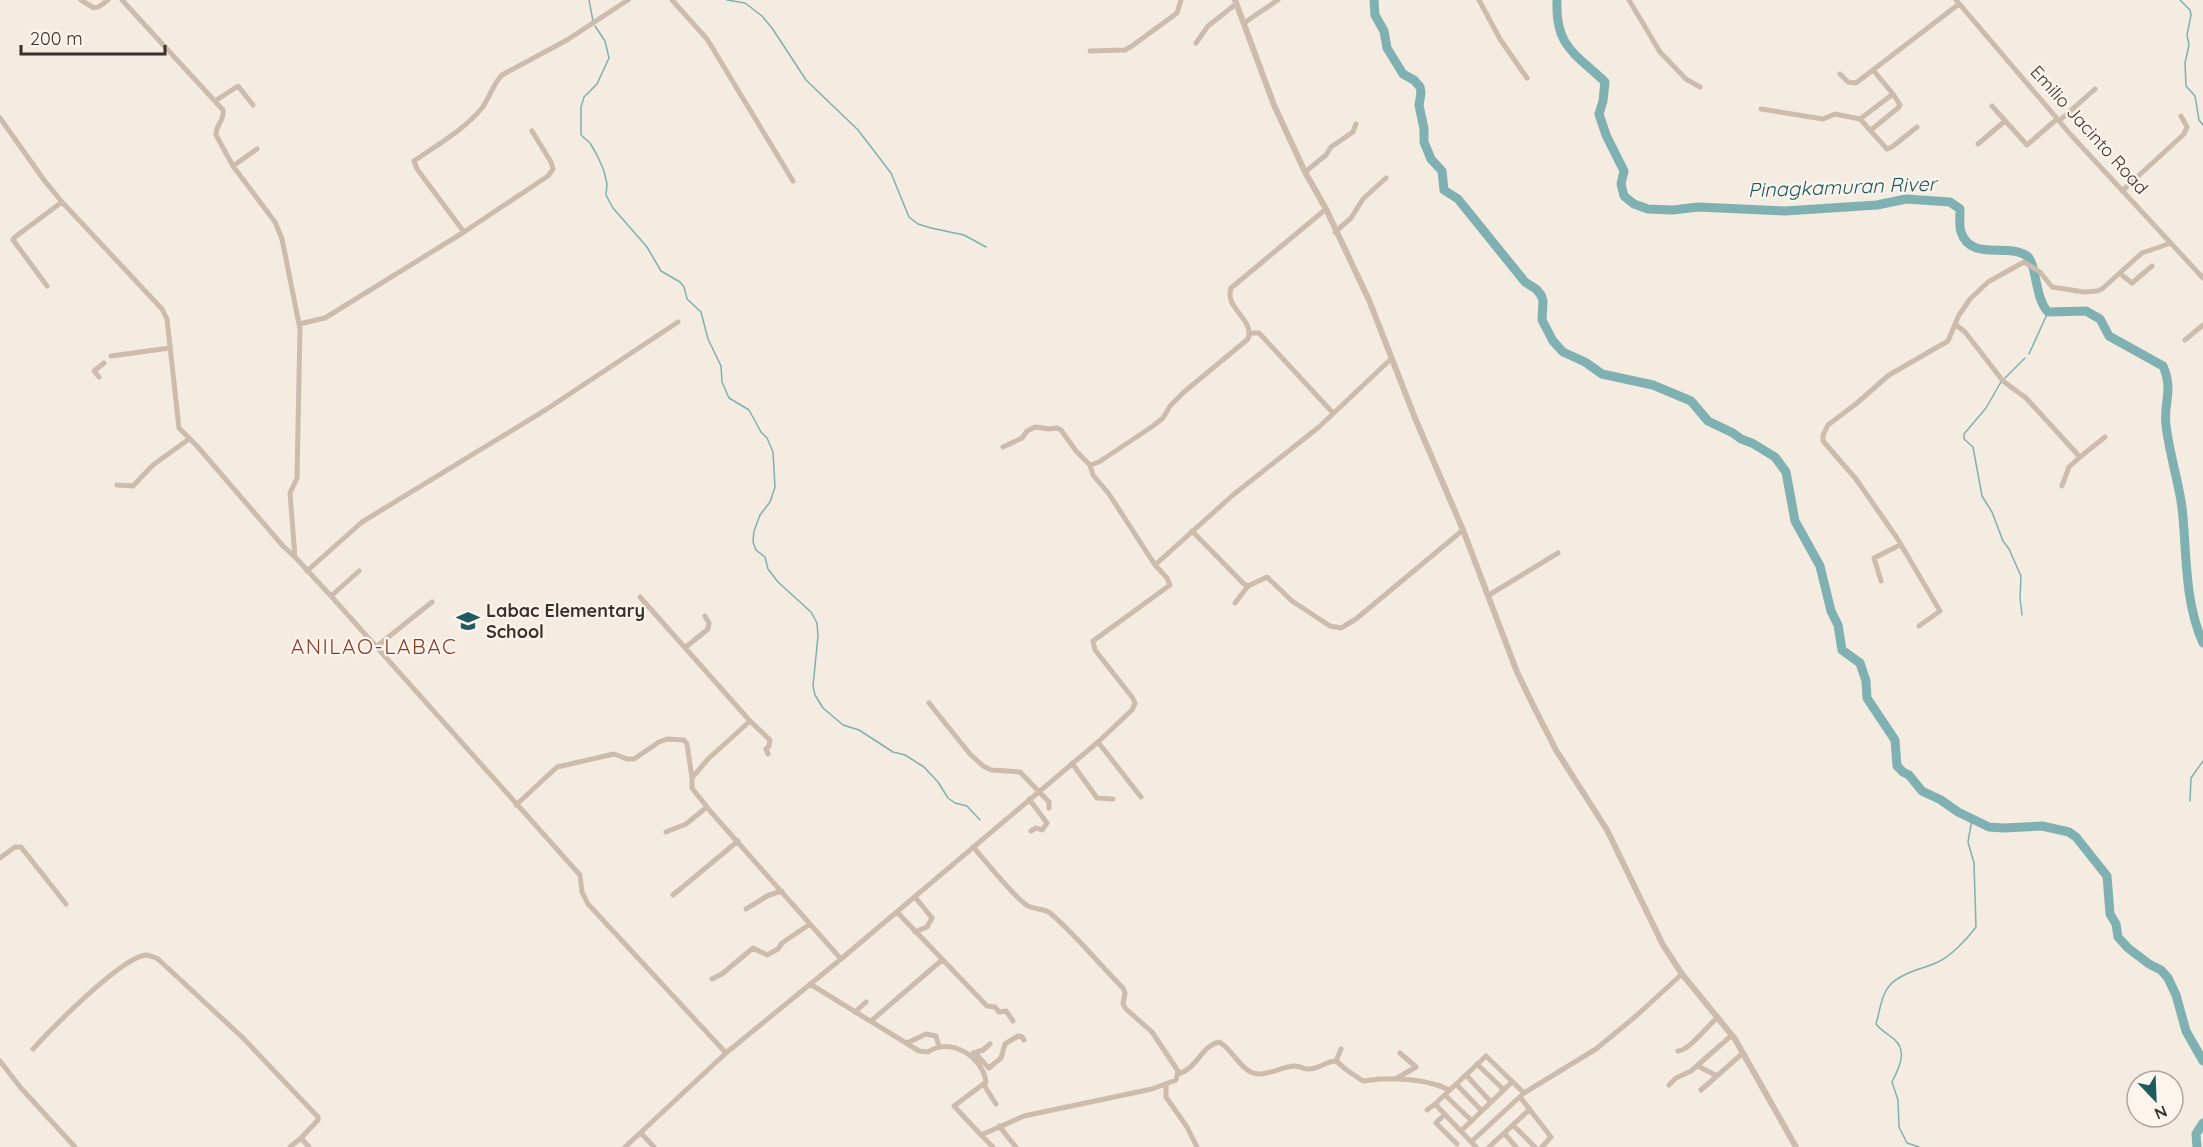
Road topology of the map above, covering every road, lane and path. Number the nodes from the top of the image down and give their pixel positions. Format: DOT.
graph roads {
  1 [pos="81,0"];
  2 [pos="108,0"];
  3 [pos="122,0"];
  4 [pos="628,0"];
  5 [pos="672,0"];
  6 [pos="1181,0"];
  7 [pos="1278,0"];
  8 [pos="1479,0"];
  9 [pos="1629,0"];
  10 [pos="1236,2"];
  11 [pos="1958,2"];
  12 [pos="1244,23"];
  13 [pos="1196,44"];
  14 [pos="1090,51"];
  15 [pos="1873,70"];
  16 [pos="1840,74"];
  17 [pos="1527,78"];
  18 [pos="1700,87"];
  19 [pos="2095,89"];
  20 [pos="1893,93"];
  21 [pos="215,101"];
  22 [pos="253,105"];
  23 [pos="1992,106"];
  24 [pos="1761,109"];
  25 [pos="2181,116"];
  26 [pos="0,118"];
  27 [pos="1860,119"];
  28 [pos="2058,120"];
  29 [pos="2005,122"];
  30 [pos="1356,124"];
  31 [pos="1917,127"];
  32 [pos="1871,130"];
  33 [pos="532,131"];
  34 [pos="1978,144"];
  35 [pos="257,148"];
  36 [pos="233,166"];
  37 [pos="1305,172"];
  38 [pos="1386,178"];
  39 [pos="793,182"];
  40 [pos="2122,191"];
  41 [pos="62,202"];
  42 [pos="1326,209"];
  43 [pos="464,232"];
  44 [pos="1335,232"];
  45 [pos="2171,243"];
  46 [pos="2152,266"];
  47 [pos="2121,274"];
  48 [pos="2203,278"];
  49 [pos="47,286"];
  50 [pos="678,322"];
  51 [pos="299,324"];
  52 [pos="1955,324"];
  53 [pos="2203,325"];
  54 [pos="1250,333"];
  55 [pos="2185,340"];
  56 [pos="170,348"];
  57 [pos="111,356"];
  58 [pos="1392,358"];
  59 [pos="104,363"];
  60 [pos="99,377"];
  61 [pos="1333,413"];
  62 [pos="179,428"];
  63 [pos="2105,437"];
  64 [pos="189,439"];
  65 [pos="183,444"];
  66 [pos="1003,447"];
  67 [pos="2080,457"];
  68 [pos="1090,465"];
  69 [pos="117,485"];
  70 [pos="2062,486"];
  71 [pos="1463,530"];
  72 [pos="1192,531"];
  73 [pos="1900,545"];
  74 [pos="1558,553"];
  75 [pos="295,556"];
  76 [pos="1155,564"];
  77 [pos="307,571"];
  78 [pos="359,571"];
  79 [pos="1881,581"];
  80 [pos="1248,586"];
  81 [pos="331,596"];
  82 [pos="1489,596"];
  83 [pos="640,597"];
  84 [pos="432,603"];
  85 [pos="1235,603"];
  86 [pos="705,616"];
  87 [pos="1919,626"];
  88 [pos="376,647"];
  89 [pos="686,647"];
  90 [pos="929,703"];
  91 [pos="750,720"];
  92 [pos="1098,742"];
  93 [pos="768,754"];
  94 [pos="1072,763"];
  95 [pos="692,778"];
  96 [pos="1040,792"];
  97 [pos="1142,797"];
  98 [pos="1113,799"];
  99 [pos="1031,802"];
  100 [pos="516,805"];
  101 [pos="707,807"];
  102 [pos="1049,808"];
  103 [pos="1031,831"];
  104 [pos="666,832"];
  105 [pos="738,841"];
  106 [pos="973,847"];
  107 [pos="0,858"];
  108 [pos="782,891"];
  109 [pos="673,895"];
  110 [pos="915,897"];
  111 [pos="66,904"];
  112 [pos="746,909"];
  113 [pos="897,912"];
  114 [pos="810,924"];
  115 [pos="915,932"];
  116 [pos="841,959"];
  117 [pos="942,960"];
  118 [pos="1682,974"];
  119 [pos="712,979"];
  120 [pos="810,984"];
  121 [pos="867,1002"];
  122 [pos="855,1012"];
  123 [pos="1718,1017"];
  124 [pos="1013,1021"];
  125 [pos="871,1022"];
  126 [pos="1732,1035"];
  127 [pos="1024,1040"];
  128 [pos="907,1043"];
  129 [pos="990,1044"];
  130 [pos="939,1046"];
  131 [pos="33,1049"];
  132 [pos="1341,1049"];
  133 [pos="1678,1051"];
  134 [pos="726,1053"];
  135 [pos="1400,1053"];
  136 [pos="1743,1053"];
  137 [pos="972,1054"];
  138 [pos="0,1061"];
  139 [pos="1336,1061"];
  140 [pos="1477,1064"];
  141 [pos="1698,1066"];
  142 [pos="1178,1074"];
  143 [pos="1466,1075"];
  144 [pos="1717,1076"];
  145 [pos="1396,1079"];
  146 [pos="1512,1082"];
  147 [pos="1456,1084"];
  148 [pos="984,1085"];
  149 [pos="1166,1085"];
  150 [pos="1669,1085"];
  151 [pos="1450,1090"];
  152 [pos="1504,1090"];
  153 [pos="1701,1090"];
  154 [pos="1444,1095"];
  155 [pos="1522,1095"];
  156 [pos="1491,1102"];
  157 [pos="996,1104"];
  158 [pos="1435,1104"];
  159 [pos="1427,1110"];
  160 [pos="1529,1110"];
  161 [pos="1482,1111"];
  162 [pos="1444,1114"];
  163 [pos="1472,1121"];
  164 [pos="1513,1125"];
  165 [pos="999,1126"];
  166 [pos="1461,1131"];
  167 [pos="640,1132"];
  168 [pos="1504,1134"];
  169 [pos="981,1135"];
  170 [pos="301,1138"];
  171 [pos="1471,1142"];
  172 [pos="1457,1144"];
  173 [pos="75,1147"];
  174 [pos="290,1147"];
  175 [pos="309,1147"];
  176 [pos="625,1147"];
  177 [pos="654,1147"];
  178 [pos="993,1147"];
  179 [pos="1016,1147"];
  180 [pos="1197,1147"];
  181 [pos="1476,1147"];
  182 [pos="1489,1147"];
  183 [pos="1516,1147"];
  184 [pos="1535,1147"];
  185 [pos="1542,1147"];
  186 [pos="1796,1147"];
  1 -- 2 [label="street"];
  3 -- 21 [label="street"];
  4 -- 43 [label="street"];
  5 -- 39 [label="street"];
  6 -- 14 [label="street"];
  7 -- 12 [label="street"];
  8 -- 17 [label="street"];
  9 -- 18 [label="street"];
  10 -- 12 [label="street"];
  10 -- 13 [label="street"];
  11 -- 15 [label="street"];
  11 -- 28 [label="street, Emilio Jacinto Road"];
  12 -- 37 [label="street"];
  15 -- 16 [label="street"];
  15 -- 20 [label="street"];
  19 -- 28 [label="street"];
  20 -- 27 [label="street"];
  20 -- 32 [label="street"];
  21 -- 22 [label="street"];
  21 -- 36 [label="street"];
  23 -- 29 [label="street"];
  24 -- 27 [label="street"];
  25 -- 40 [label="street"];
  26 -- 41 [label="street"];
  27 -- 32 [label="street"];
  28 -- 29 [label="street"];
  28 -- 40 [label="street, Emilio Jacinto Road"];
  29 -- 34 [label="street"];
  30 -- 37 [label="street"];
  31 -- 32 [label="street"];
  33 -- 43 [label="street"];
  35 -- 36 [label="street"];
  36 -- 51 [label="street"];
  37 -- 42 [label="street"];
  38 -- 44 [label="street"];
  40 -- 45 [label="street, Emilio Jacinto Road"];
  41 -- 49 [label="street"];
  41 -- 56 [label="street"];
  42 -- 44 [label="street"];
  42 -- 54 [label="street"];
  43 -- 51 [label="street"];
  44 -- 58 [label="street"];
  45 -- 47 [label="street"];
  45 -- 48 [label="street, Emilio Jacinto Road"];
  46 -- 47 [label="street"];
  47 -- 52 [label="street"];
  50 -- 77 [label="street"];
  51 -- 75 [label="street"];
  52 -- 67 [label="street"];
  52 -- 73 [label="street"];
  53 -- 55 [label="street"];
  54 -- 61 [label="street"];
  54 -- 68 [label="street"];
  56 -- 57 [label="street"];
  56 -- 62 [label="street"];
  58 -- 61 [label="street"];
  58 -- 71 [label="street"];
  59 -- 60 [label="street"];
  61 -- 72 [label="street"];
  62 -- 64 [label="street"];
  62 -- 65 [label="street"];
  63 -- 67 [label="street"];
  64 -- 65 [label="street"];
  64 -- 75 [label="street"];
  65 -- 69 [label="street"];
  66 -- 68 [label="street"];
  67 -- 70 [label="street"];
  68 -- 76 [label="street"];
  71 -- 80 [label="street"];
  71 -- 82 [label="street"];
  72 -- 76 [label="street"];
  72 -- 80 [label="street"];
  73 -- 79 [label="street"];
  73 -- 87 [label="street"];
  74 -- 82 [label="street"];
  75 -- 77 [label="street"];
  76 -- 92 [label="street"];
  77 -- 81 [label="street"];
  78 -- 81 [label="street"];
  80 -- 85 [label="street"];
  81 -- 88 [label="street"];
  82 -- 118 [label="street"];
  83 -- 89 [label="street"];
  84 -- 88 [label="street"];
  86 -- 89 [label="street"];
  88 -- 100 [label="street"];
  89 -- 91 [label="street"];
  90 -- 96 [label="street"];
  91 -- 93 [label="street"];
  91 -- 95 [label="street"];
  92 -- 94 [label="street"];
  92 -- 97 [label="street"];
  94 -- 96 [label="street"];
  94 -- 98 [label="street"];
  95 -- 100 [label="street"];
  95 -- 101 [label="street"];
  96 -- 99 [label="street"];
  96 -- 102 [label="street"];
  99 -- 103 [label="street"];
  99 -- 106 [label="street"];
  100 -- 134 [label="street"];
  101 -- 104 [label="street"];
  101 -- 105 [label="street"];
  105 -- 108 [label="street"];
  105 -- 109 [label="street"];
  106 -- 110 [label="street"];
  106 -- 142 [label="street"];
  107 -- 111 [label="street"];
  108 -- 112 [label="street"];
  108 -- 114 [label="street"];
  110 -- 113 [label="street"];
  110 -- 115 [label="street"];
  113 -- 115 [label="street"];
  113 -- 116 [label="street"];
  114 -- 116 [label="street"];
  114 -- 119 [label="street"];
  115 -- 117 [label="street"];
  116 -- 120 [label="street"];
  117 -- 124 [label="street"];
  117 -- 125 [label="street"];
  118 -- 123 [label="street"];
  118 -- 155 [label="street"];
  120 -- 122 [label="street"];
  120 -- 134 [label="street"];
  121 -- 122 [label="street"];
  122 -- 125 [label="street"];
  123 -- 126 [label="street"];
  123 -- 133 [label="street"];
  125 -- 128 [label="street"];
  126 -- 136 [label="street"];
  126 -- 141 [label="street"];
  127 -- 137 [label="street"];
  128 -- 130 [label="street"];
  128 -- 130 [label="street"];
  129 -- 137 [label="street"];
  130 -- 137 [label="street"];
  131 -- 170 [label="street"];
  132 -- 139 [label="street"];
  134 -- 167 [label="street"];
  135 -- 145 [label="street"];
  136 -- 144 [label="street"];
  136 -- 186 [label="street"];
  137 -- 148 [label="street"];
  138 -- 173 [label="street"];
  139 -- 142 [label="street"];
  139 -- 145 [label="street"];
  140 -- 143 [label="street"];
  140 -- 146 [label="street"];
  140 -- 152 [label="street"];
  141 -- 144 [label="street"];
  141 -- 150 [label="street"];
  142 -- 149 [label="street"];
  143 -- 147 [label="street"];
  143 -- 156 [label="street"];
  144 -- 153 [label="street"];
  145 -- 151 [label="street"];
  146 -- 152 [label="street"];
  146 -- 155 [label="street"];
  147 -- 151 [label="street"];
  147 -- 161 [label="street"];
  148 -- 157 [label="street"];
  148 -- 169 [label="street"];
  149 -- 165 [label="street"];
  149 -- 180 [label="street"];
  151 -- 154 [label="street"];
  152 -- 156 [label="street"];
  154 -- 158 [label="street"];
  154 -- 163 [label="street"];
  155 -- 160 [label="street"];
  155 -- 171 [label="street"];
  156 -- 161 [label="street"];
  158 -- 159 [label="street"];
  158 -- 162 [label="street"];
  160 -- 164 [label="street"];
  160 -- 185 [label="street"];
  161 -- 163 [label="street"];
  162 -- 166 [label="street"];
  162 -- 172 [label="street"];
  163 -- 166 [label="street"];
  164 -- 168 [label="street"];
  164 -- 184 [label="street"];
  165 -- 169 [label="street"];
  165 -- 179 [label="street"];
  166 -- 171 [label="street"];
  167 -- 176 [label="street"];
  167 -- 177 [label="street"];
  168 -- 182 [label="street"];
  168 -- 183 [label="street"];
  169 -- 178 [label="street"];
  170 -- 174 [label="street"];
  170 -- 175 [label="street"];
  171 -- 181 [label="street"];
}
